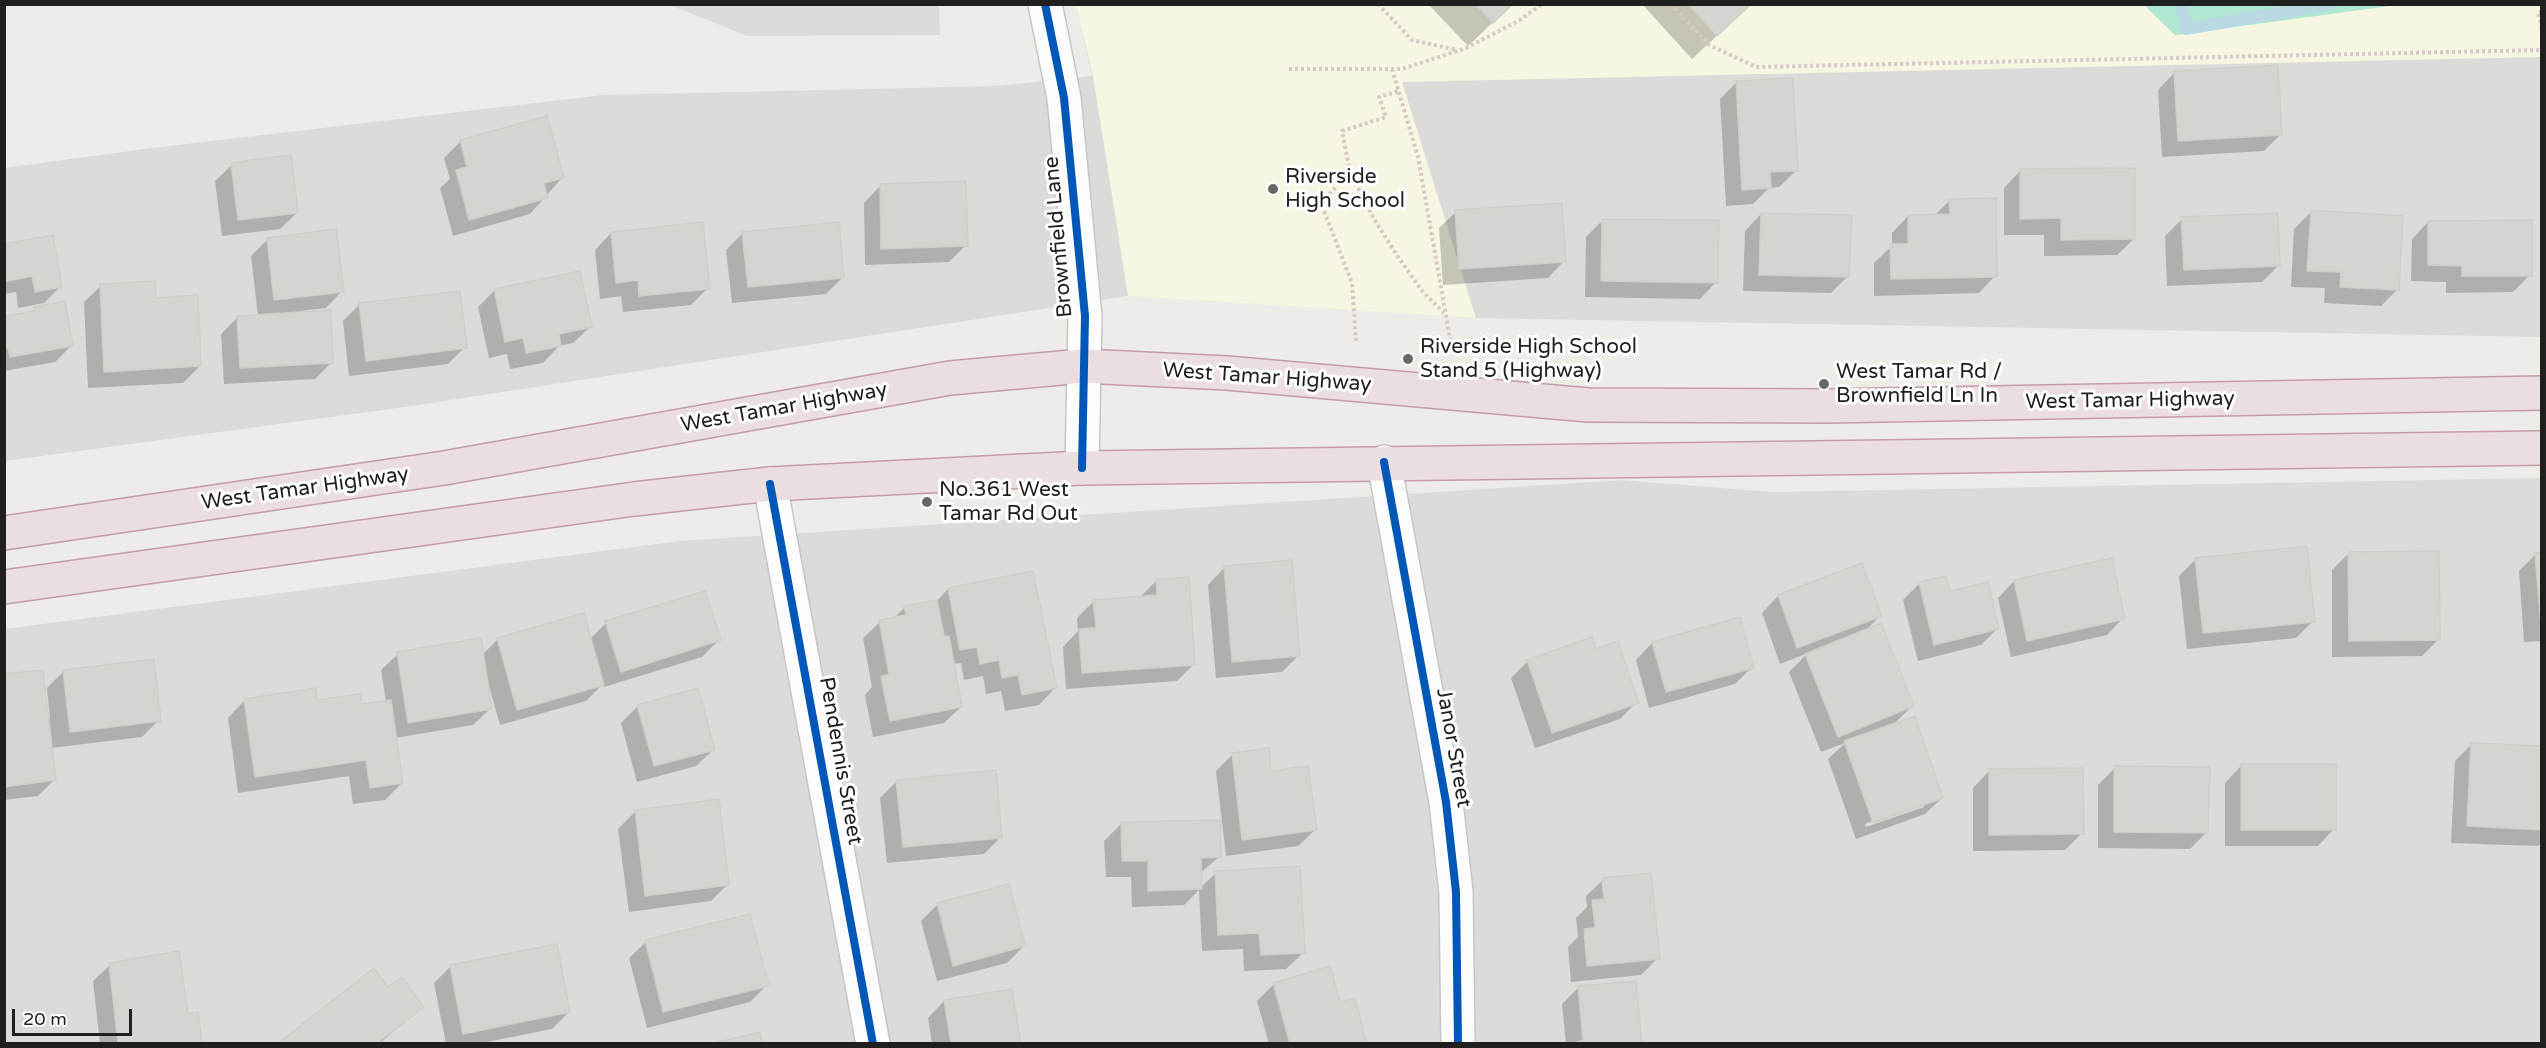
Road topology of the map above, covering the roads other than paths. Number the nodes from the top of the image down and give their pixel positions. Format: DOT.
graph roads {
  1 [pos="1045,4"];
  2 [pos="1083,366"];
  3 [pos="2541,393"];
  4 [pos="2541,447"];
  5 [pos="1384,462"];
  6 [pos="1082,468"];
  7 [pos="770,484"];
  8 [pos="4,533"];
  9 [pos="4,587"];
  10 [pos="873,1044"];
  11 [pos="1458,1044"];
  1 -- 2 [label="street, Brownfield Lane"];
  2 -- 3 [label="highway, West Tamar Highway"];
  2 -- 6 [label="street, Brownfield Lane"];
  2 -- 8 [label="highway, West Tamar Highway"];
  4 -- 5 [label="highway"];
  5 -- 6 [label="highway"];
  5 -- 11 [label="street, Janor Street"];
  6 -- 7 [label="highway"];
  7 -- 9 [label="highway"];
  7 -- 10 [label="street, Pendennis Street"];
}
